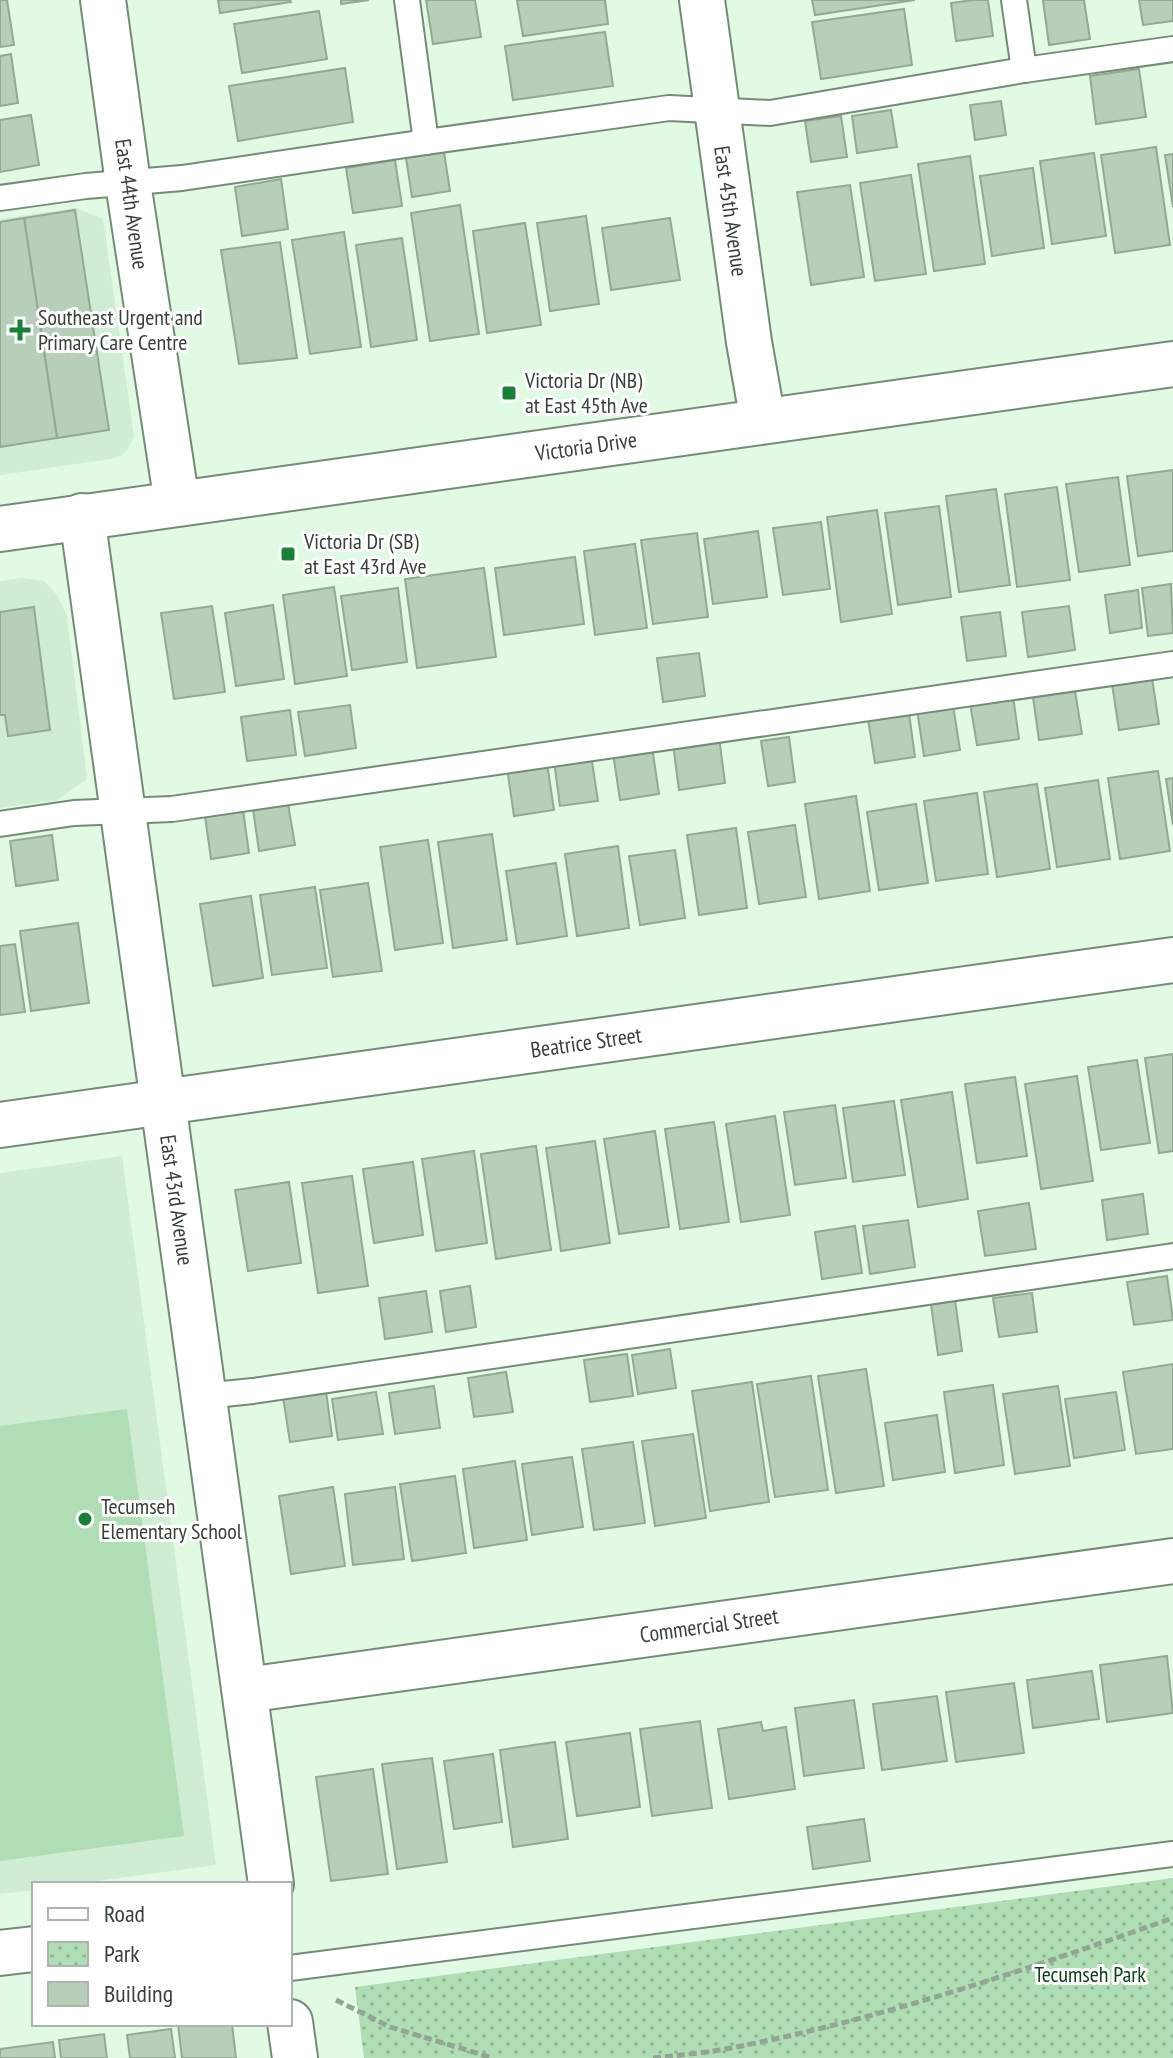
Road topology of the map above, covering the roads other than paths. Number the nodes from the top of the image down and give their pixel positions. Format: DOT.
graph roads {
  1 [pos="103,0"];
  2 [pos="407,0"];
  3 [pos="702,0"];
  4 [pos="1014,0"];
  5 [pos="1173,49"];
  6 [pos="1024,70"];
  7 [pos="717,111"];
  8 [pos="426,142"];
  9 [pos="128,183"];
  10 [pos="0,198"];
  11 [pos="1173,364"];
  12 [pos="763,421"];
  13 [pos="177,503"];
  14 [pos="82,516"];
  15 [pos="0,529"];
  16 [pos="1173,664"];
  17 [pos="124,811"];
  18 [pos="0,824"];
  19 [pos="1173,960"];
  20 [pos="164,1102"];
  21 [pos="0,1125"];
  22 [pos="1173,1256"];
  23 [pos="204,1396"];
  24 [pos="1173,1561"];
  25 [pos="246,1690"];
  26 [pos="1173,1854"];
  27 [pos="271,1882"];
  28 [pos="32,1949"];
  29 [pos="0,1953"];
  30 [pos="292,1968"];
  31 [pos="291,2026"];
  32 [pos="295,2058"];
  1 -- 9 [label="street, East 44th Avenue"];
  2 -- 8 [label="lane"];
  3 -- 7 [label="street, East 45th Avenue"];
  4 -- 6 [label="lane"];
  5 -- 6 [label="lane"];
  6 -- 7 [label="lane"];
  7 -- 8 [label="lane"];
  7 -- 12 [label="street, East 45th Avenue"];
  8 -- 9 [label="lane"];
  9 -- 10 [label="lane"];
  9 -- 13 [label="street, East 44th Avenue"];
  11 -- 12 [label="street, Victoria Drive"];
  12 -- 13 [label="street, Victoria Drive"];
  13 -- 14 [label="street, Victoria Drive"];
  14 -- 15 [label="street, Victoria Drive"];
  14 -- 17 [label="street, East 43rd Avenue"];
  16 -- 17 [label="lane"];
  17 -- 18 [label="lane"];
  17 -- 20 [label="street, East 43rd Avenue"];
  19 -- 20 [label="street, Beatrice Street"];
  20 -- 21 [label="street, Beatrice Street"];
  20 -- 23 [label="street, East 43rd Avenue"];
  22 -- 23 [label="lane"];
  23 -- 25 [label="street, East 43rd Avenue"];
  24 -- 25 [label="street, Commercial Street"];
  25 -- 27 [label="street, East 43rd Avenue"];
  26 -- 30 [label="lane"];
  28 -- 29 [label="street"];
  31 -- 32 [label="street"];
}
